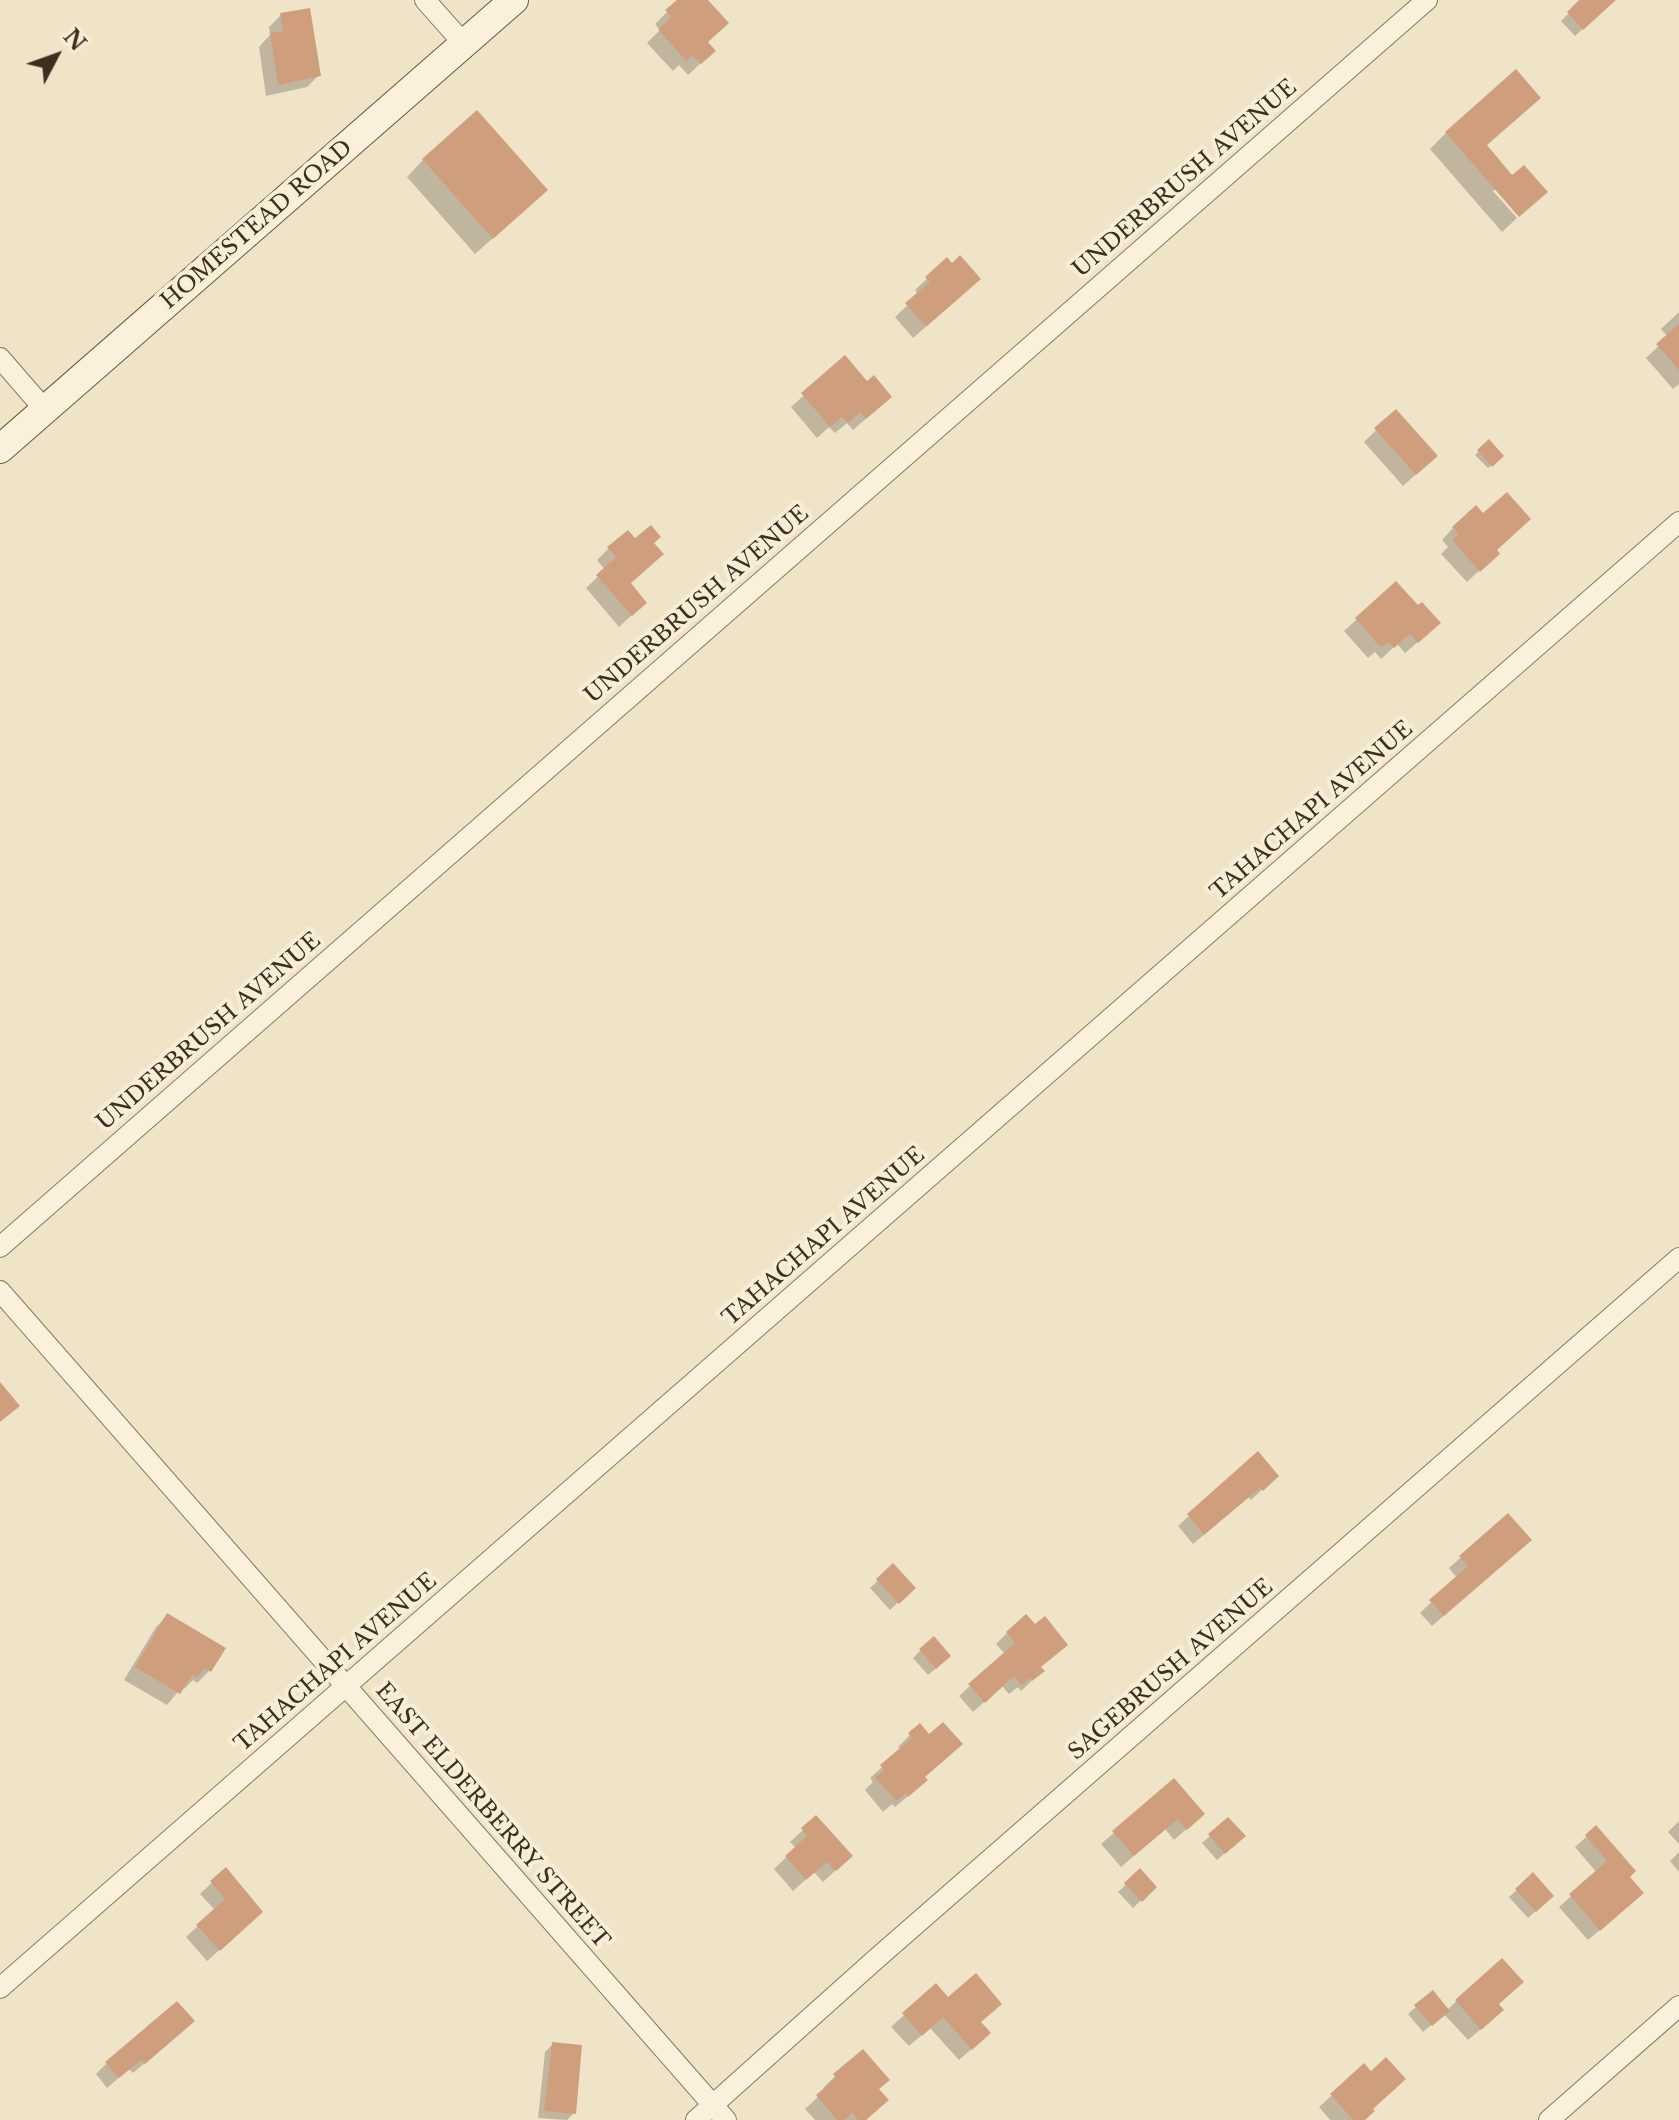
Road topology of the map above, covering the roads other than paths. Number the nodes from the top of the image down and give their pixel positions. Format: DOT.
graph roads {
  1 [pos="425,0"];
  2 [pos="514,0"];
  3 [pos="1427,0"];
  4 [pos="464,44"];
  5 [pos="0,358"];
  6 [pos="45,410"];
  7 [pos="0,449"];
  8 [pos="1679,522"];
  9 [pos="0,1247"];
  10 [pos="1679,1258"];
  11 [pos="0,1291"];
  12 [pos="347,1686"];
  13 [pos="0,1988"];
  14 [pos="1679,2006"];
  15 [pos="720,2113"];
  16 [pos="696,2120"];
  17 [pos="1549,2120"];
  1 -- 4 [label="street"];
  2 -- 4 [label="main road, HOMESTEAD ROAD"];
  3 -- 9 [label="street, UNDERBRUSH AVENUE"];
  4 -- 6 [label="main road, HOMESTEAD ROAD"];
  5 -- 6 [label="street"];
  6 -- 7 [label="main road, HOMESTEAD ROAD"];
  8 -- 12 [label="street, TAHACHAPI AVENUE"];
  10 -- 15 [label="street, SAGEBRUSH AVENUE"];
  11 -- 12 [label="street, EAST ELDERBERRY STREET"];
  12 -- 13 [label="street, TAHACHAPI AVENUE"];
  12 -- 15 [label="street, EAST ELDERBERRY STREET"];
  14 -- 17 [label="street"];
  15 -- 16 [label="street, SAGEBRUSH AVENUE"];
}
